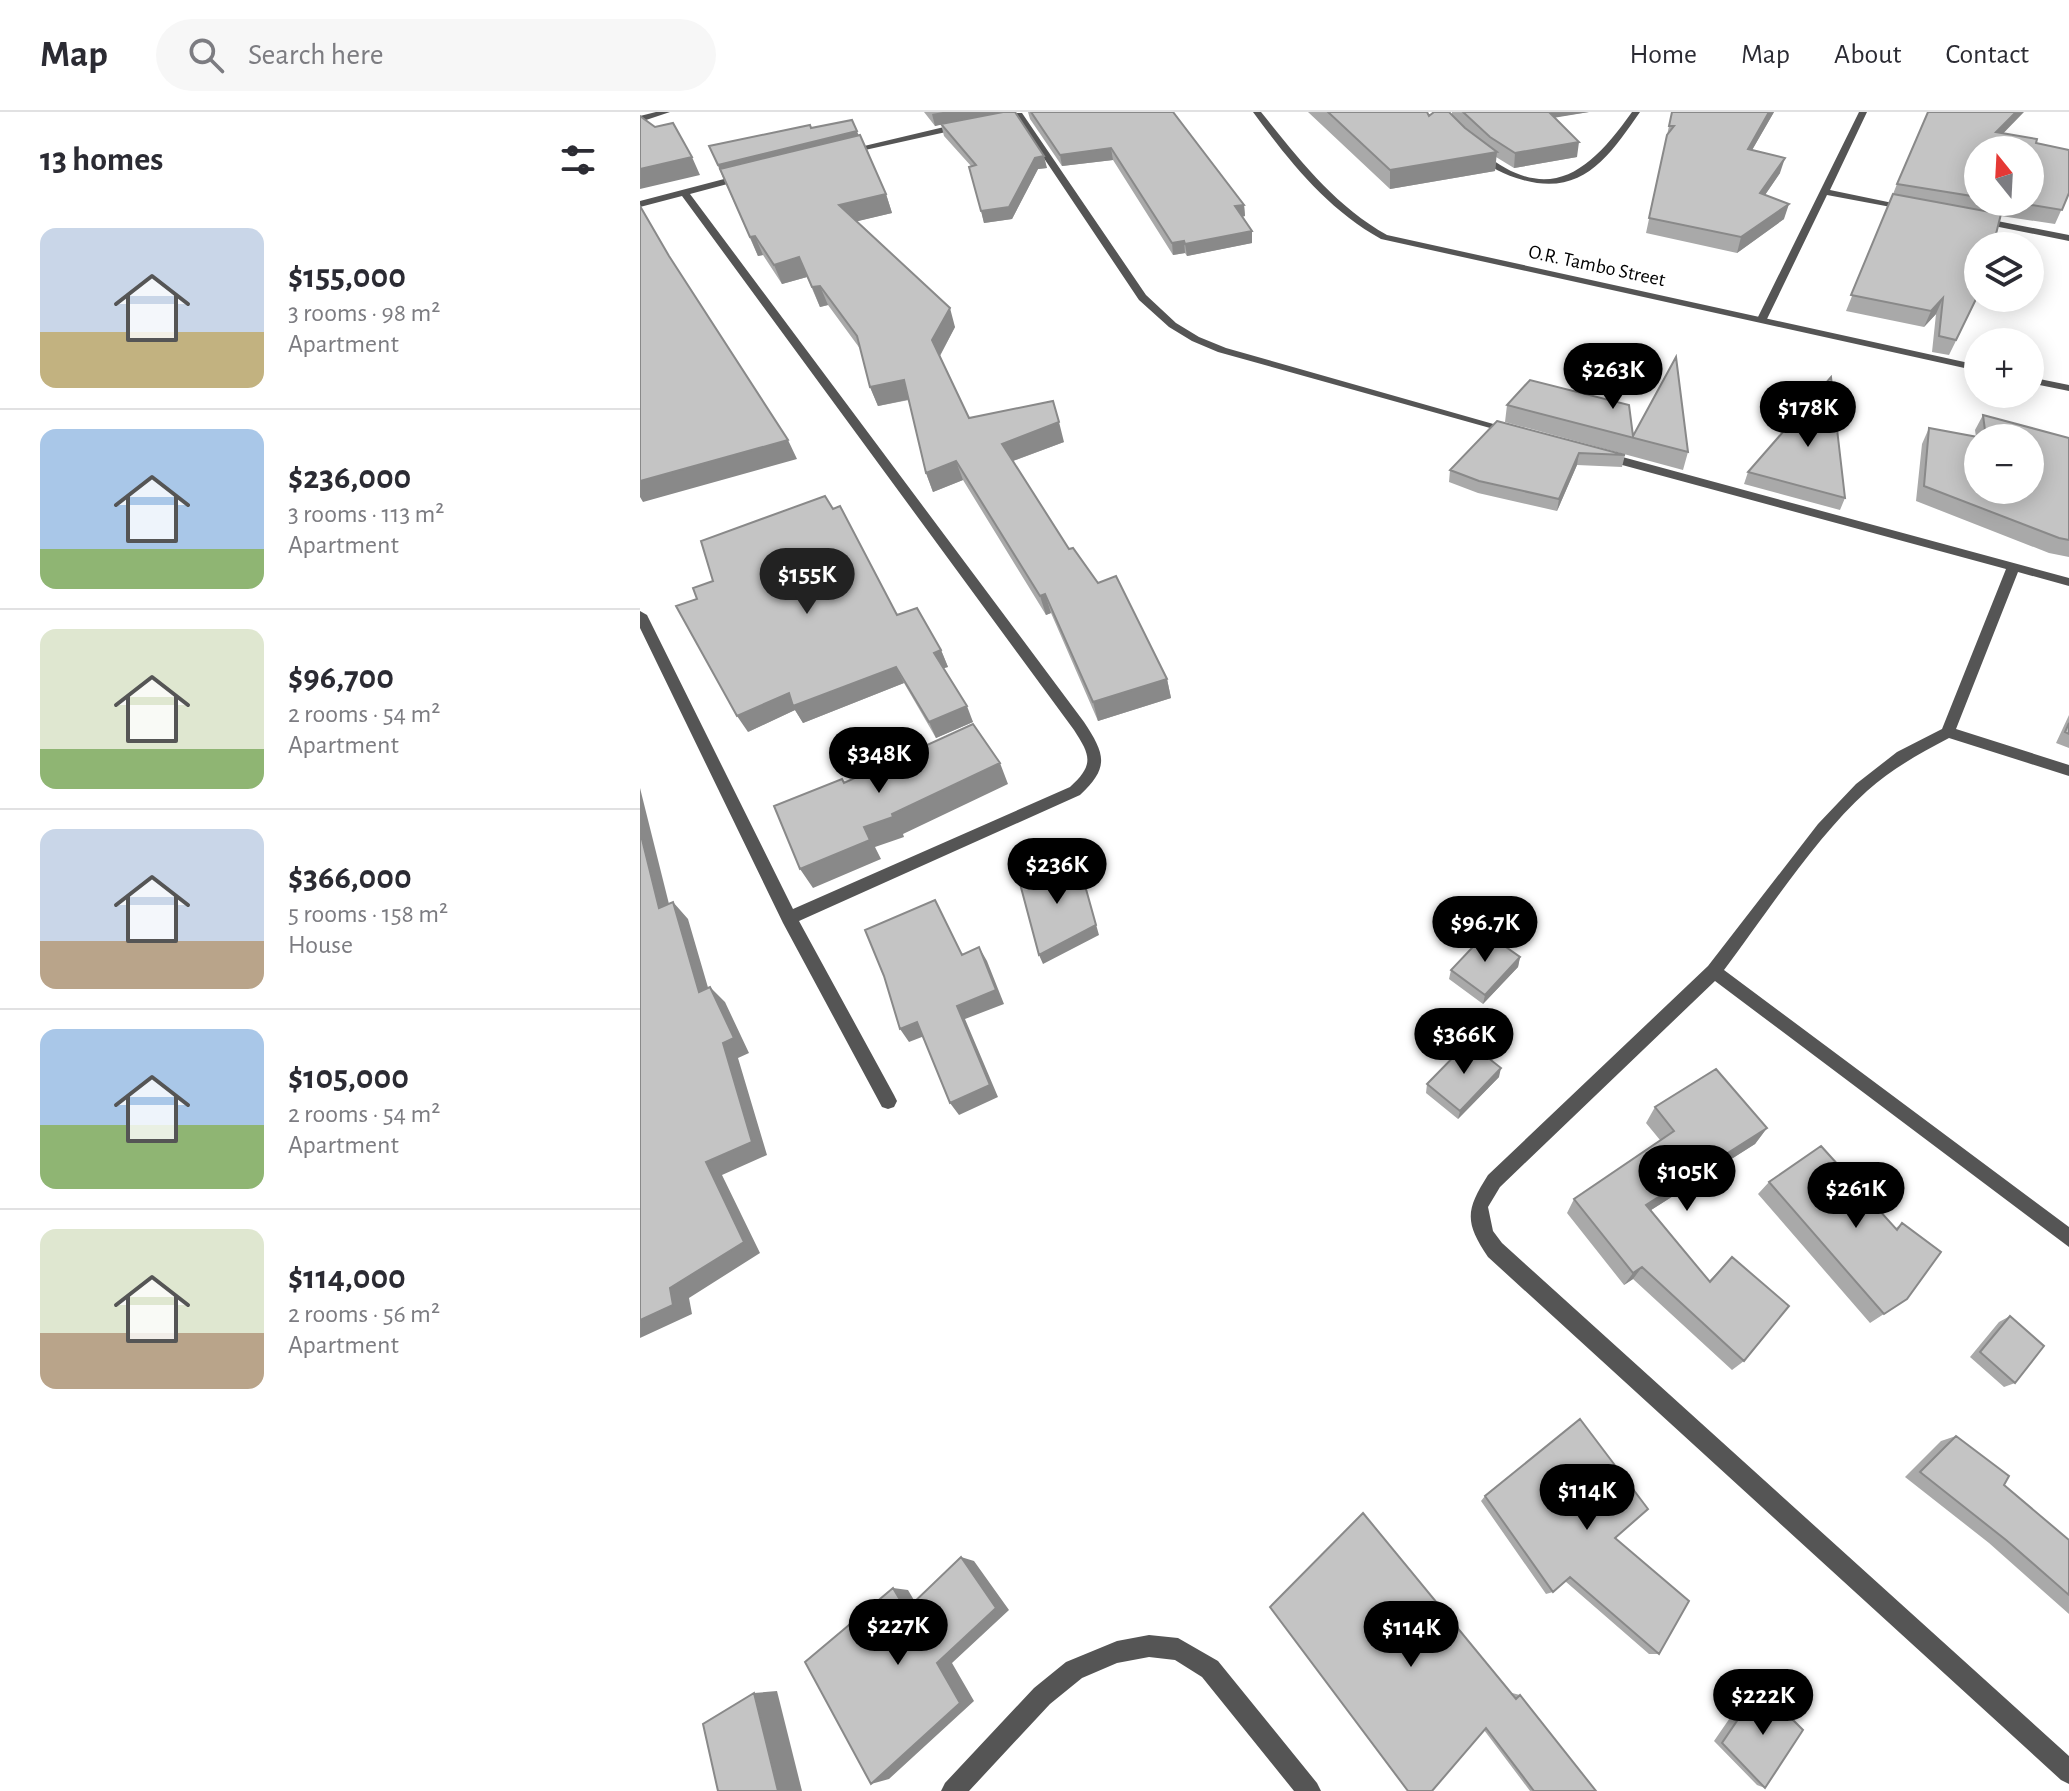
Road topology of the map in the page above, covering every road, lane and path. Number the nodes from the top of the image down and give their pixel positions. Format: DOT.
graph roads {
  1 [pos="666,112"];
  2 [pos="1257,112"];
  3 [pos="1636,112"];
  4 [pos="1863,112"];
  5 [pos="1024,114"];
  6 [pos="1006,117"];
  7 [pos="640,119"];
  8 [pos="978,123"];
  9 [pos="1467,142"];
  10 [pos="841,152"];
  11 [pos="756,174"];
  12 [pos="684,192"];
  13 [pos="1826,192"];
  14 [pos="640,204"];
  15 [pos="1917,209"];
  16 [pos="1963,217"];
  17 [pos="2069,238"];
  18 [pos="1762,319"];
  19 [pos="1964,365"];
  20 [pos="2044,383"];
  21 [pos="2069,388"];
  22 [pos="1526,435"];
  23 [pos="1587,452"];
  24 [pos="2013,568"];
  25 [pos="2069,582"];
  26 [pos="640,615"];
  27 [pos="1948,732"];
  28 [pos="2069,771"];
  29 [pos="789,918"];
  30 [pos="1714,971"];
  31 [pos="888,1101"];
  32 [pos="2069,1238"];
  33 [pos="2069,1772"];
  34 [pos="953,1791"];
  35 [pos="1309,1791"];
  1 -- 7 [label="street"];
  2 -- 18 [label="street, O.R. Tambo Street"];
  3 -- 9 [label="street"];
  4 -- 13 [label="street"];
  5 -- 6 [label="street"];
  5 -- 22 [label="street"];
  8 -- 10 [label="street"];
  11 -- 12 [label="street"];
  12 -- 14 [label="street"];
  12 -- 29 [label="street"];
  13 -- 15 [label="street"];
  13 -- 18 [label="street"];
  16 -- 17 [label="street"];
  18 -- 19 [label="street, O.R. Tambo Street"];
  20 -- 21 [label="street"];
  23 -- 24 [label="street"];
  24 -- 25 [label="street"];
  24 -- 27 [label="street"];
  26 -- 29 [label="street"];
  27 -- 28 [label="street"];
  27 -- 30 [label="street"];
  29 -- 31 [label="street"];
  30 -- 32 [label="street"];
  30 -- 33 [label="street"];
  34 -- 35 [label="street"];
}
